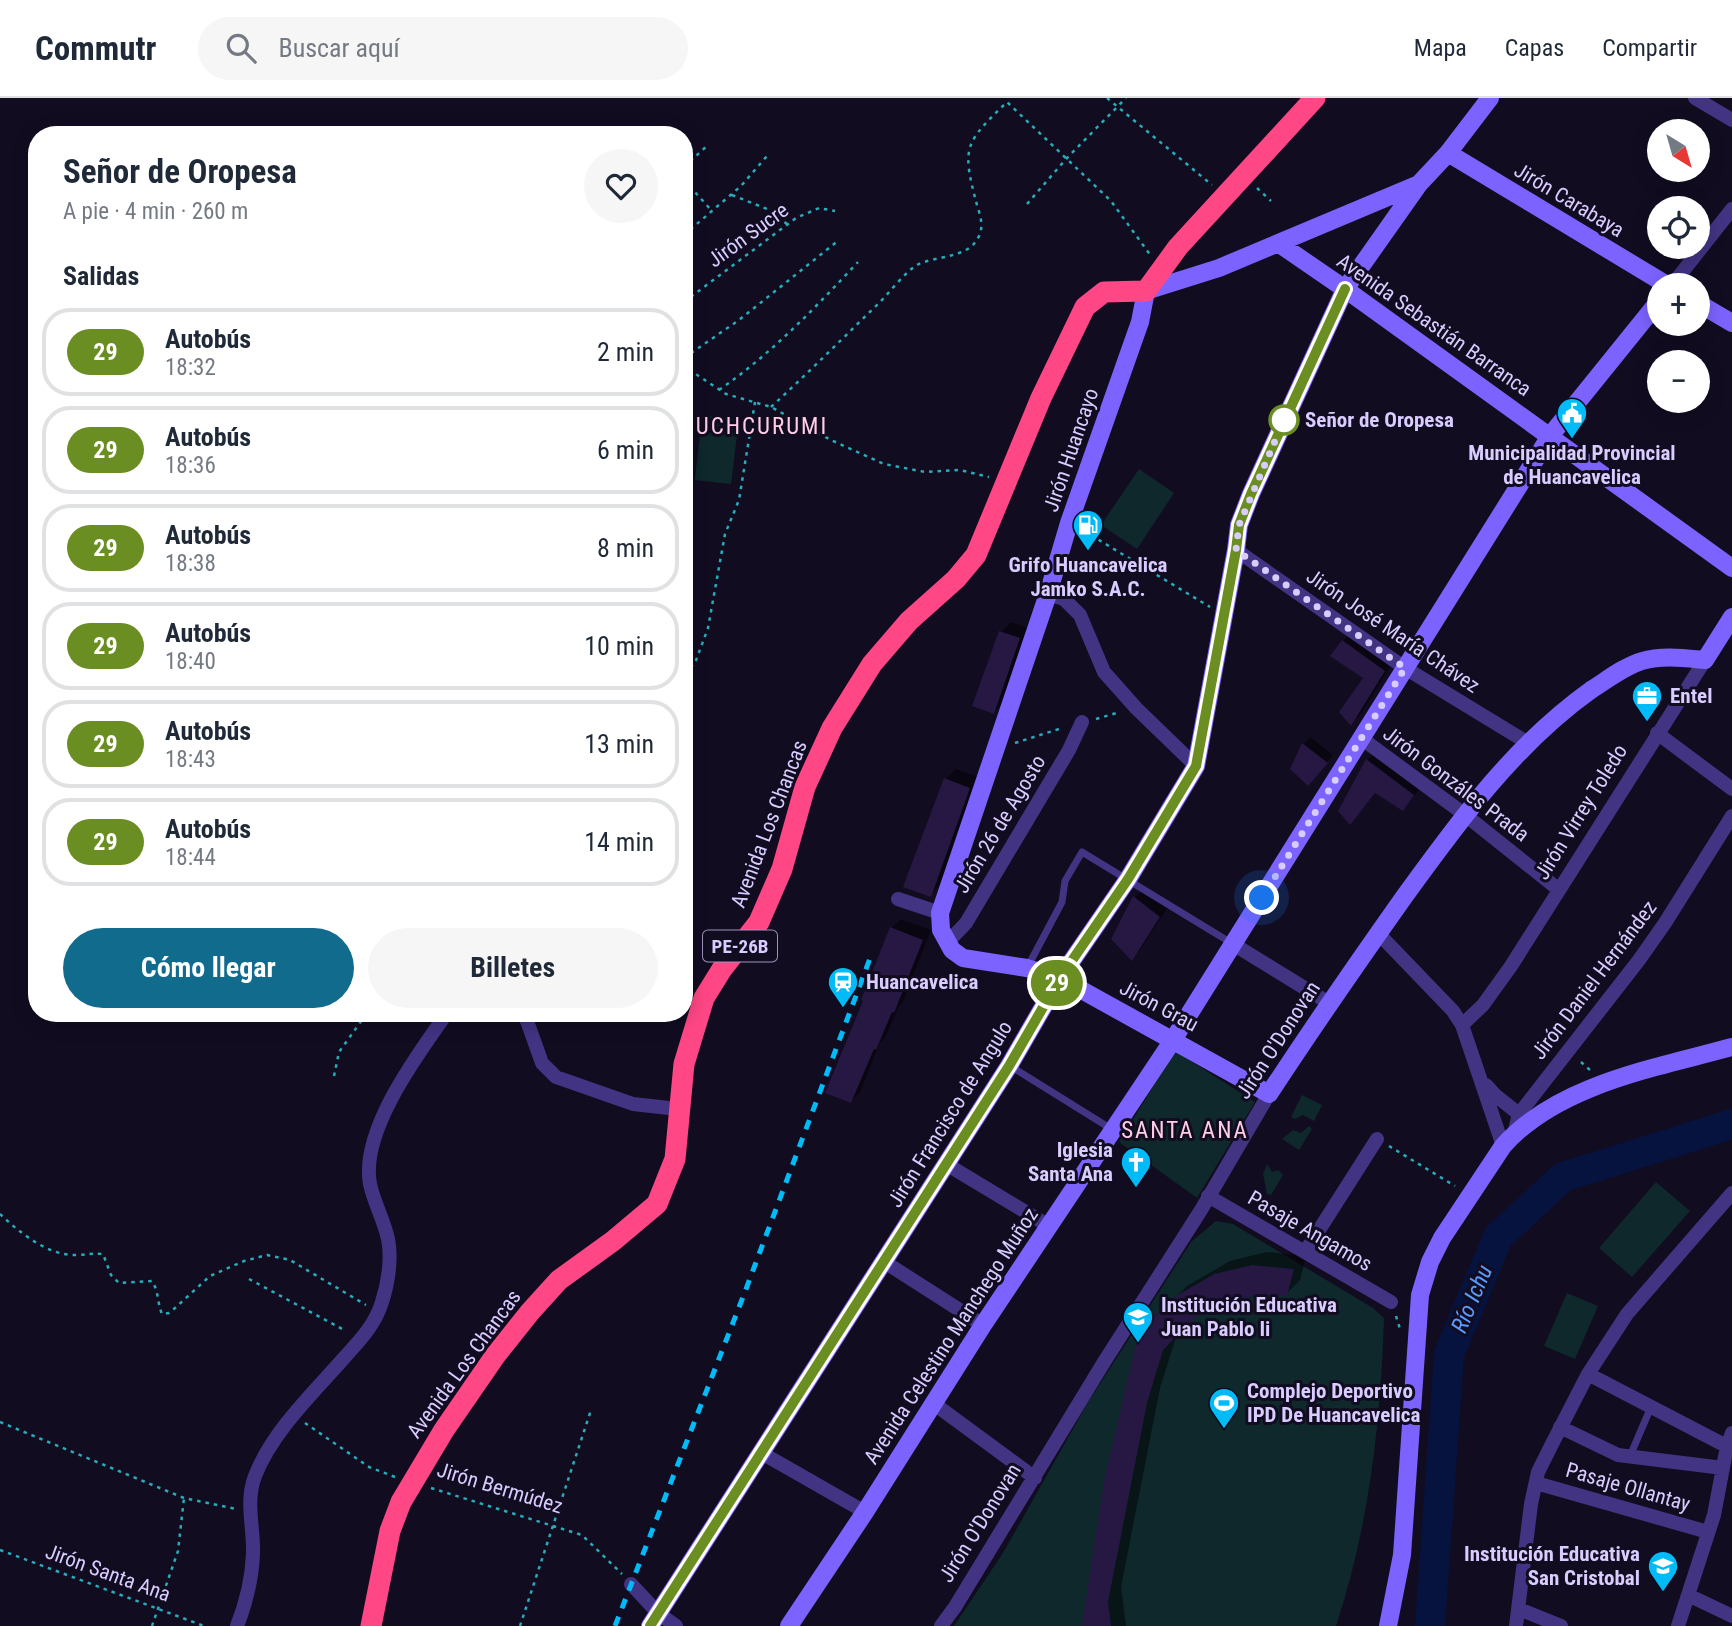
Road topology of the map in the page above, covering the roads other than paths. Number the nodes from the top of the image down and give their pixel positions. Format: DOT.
graph roads {
  1 [pos="1315,98"];
  2 [pos="1490,98"];
  3 [pos="1695,98"];
  4 [pos="1732,120"];
  5 [pos="1448,153"];
  6 [pos="1419,184"];
  7 [pos="1732,209"];
  8 [pos="1278,243"];
  9 [pos="1649,273"];
  10 [pos="1679,273"];
  11 [pos="1345,289"];
  12 [pos="1146,291"];
  13 [pos="1710,310"];
  14 [pos="1647,316"];
  15 [pos="1732,323"];
  16 [pos="1550,436"];
  17 [pos="1236,550"];
  18 [pos="1732,568"];
  19 [pos="1048,594"];
  20 [pos="1732,617"];
  21 [pos="1704,660"];
  22 [pos="1405,668"];
  23 [pos="1082,722"];
  24 [pos="1657,733"];
  25 [pos="1362,738"];
  26 [pos="1528,743"];
  27 [pos="1196,766"];
  28 [pos="1732,789"];
  29 [pos="1464,814"];
  30 [pos="1732,816"];
  31 [pos="1128,879"];
  32 [pos="1558,889"];
  33 [pos="898,899"];
  34 [pos="940,913"];
  35 [pos="1378,933"];
  36 [pos="948,942"];
  37 [pos="1233,944"];
  38 [pos="1027,968"];
  39 [pos="1060,978"];
  40 [pos="1329,1003"];
  41 [pos="441,1022"];
  42 [pos="527,1022"];
  43 [pos="1462,1025"];
  44 [pos="1173,1040"];
  45 [pos="1732,1047"];
  46 [pos="1009,1066"];
  47 [pos="1480,1077"];
  48 [pos="1269,1094"];
  49 [pos="678,1109"];
  50 [pos="1519,1114"];
  51 [pos="1113,1131"];
  52 [pos="1377,1139"];
  53 [pos="1509,1140"];
  54 [pos="946,1164"];
  55 [pos="1732,1193"];
  56 [pos="1208,1196"];
  57 [pos="1049,1226"];
  58 [pos="1305,1252"];
  59 [pos="883,1261"];
  60 [pos="1391,1303"];
  61 [pos="982,1325"];
  62 [pos="1588,1374"];
  63 [pos="933,1403"];
  64 [pos="1651,1407"];
  65 [pos="1560,1427"];
  66 [pos="1730,1443"];
  67 [pos="760,1452"];
  68 [pos="1630,1456"];
  69 [pos="1723,1468"];
  70 [pos="1035,1478"];
  71 [pos="1536,1483"];
  72 [pos="865,1512"];
  73 [pos="1708,1532"];
  74 [pos="631,1584"];
  75 [pos="1688,1595"];
  76 [pos="1519,1609"];
  77 [pos="1732,1616"];
  78 [pos="654,1619"];
  79 [pos="237,1626"];
  80 [pos="371,1626"];
  81 [pos="676,1626"];
  82 [pos="789,1626"];
  83 [pos="941,1626"];
  84 [pos="1388,1626"];
  85 [pos="1516,1626"];
  86 [pos="1561,1626"];
  87 [pos="1678,1626"];
  1 -- 12 [label="highway"];
  2 -- 5 [label="main road"];
  3 -- 4 [label="street"];
  5 -- 6 [label="main road, PE-26B"];
  5 -- 9 [label="main road, Jirón Carabaya"];
  6 -- 8 [label="main road, PE-26B"];
  6 -- 11 [label="main road, Jirón Francisco de Angulo"];
  7 -- 10 [label="street"];
  8 -- 11 [label="main road, Avenida Sebastián Barranca"];
  8 -- 12 [label="main road, PE-26B"];
  11 -- 16 [label="main road, Avenida Sebastián Barranca"];
  11 -- 17 [label="main road, Jirón Francisco de Angulo"];
  12 -- 19 [label="main road, Jirón Huancayo"];
  12 -- 49 [label="highway, Avenida Los Chancas / PE-26B"];
  13 -- 15 [label="main road"];
  14 -- 16 [label="main road, Avenida Celestino Manchego Muñoz"];
  16 -- 18 [label="main road, Avenida Sebastián Barranca"];
  16 -- 22 [label="main road, Avenida Celestino Manchego Muñoz"];
  17 -- 22 [label="street, Jirón José María Chávez"];
  17 -- 27 [label="main road, Jirón Francisco de Angulo"];
  19 -- 27 [label="street"];
  19 -- 34 [label="main road, Jirón Huancayo"];
  20 -- 21 [label="main road, Jirón Virrey Toledo"];
  21 -- 24 [label="street, Jirón Virrey Toledo"];
  21 -- 26 [label="main road, Jirón O'Donovan"];
  22 -- 25 [label="main road, Avenida Celestino Manchego Muñoz"];
  22 -- 26 [label="street, Jirón José María Chávez"];
  23 -- 36 [label="street, Jirón 26 de Agosto"];
  24 -- 28 [label="street"];
  24 -- 32 [label="street, Jirón Virrey Toledo"];
  25 -- 29 [label="street, Jirón Gonzáles Prada"];
  25 -- 37 [label="main road, Avenida Celestino Manchego Muñoz"];
  26 -- 29 [label="main road, Jirón O'Donovan"];
  27 -- 31 [label="main road, Jirón Francisco de Angulo"];
  29 -- 32 [label="street, Jirón Gonzáles Prada"];
  29 -- 35 [label="main road, Jirón O'Donovan"];
  30 -- 50 [label="street, Jirón Daniel Hernández"];
  31 -- 37 [label="lane"];
  31 -- 38 [label="lane"];
  31 -- 39 [label="main road, Jirón Francisco de Angulo"];
  32 -- 43 [label="street, Jirón Virrey Toledo"];
  33 -- 34 [label="street"];
  34 -- 36 [label="main road"];
  35 -- 40 [label="main road, Jirón O'Donovan"];
  35 -- 43 [label="street"];
  36 -- 38 [label="main road, Jirón Grau"];
  37 -- 40 [label="street"];
  37 -- 44 [label="main road, Avenida Celestino Manchego Muñoz"];
  38 -- 39 [label="main road, Jirón Grau"];
  39 -- 44 [label="main road, Jirón Grau"];
  39 -- 46 [label="main road, Jirón Francisco de Angulo"];
  40 -- 48 [label="main road, Jirón O'Donovan"];
  41 -- 79 [label="street"];
  42 -- 49 [label="street"];
  43 -- 47 [label="street"];
  44 -- 48 [label="main road, Jirón Grau"];
  44 -- 51 [label="main road, Avenida Celestino Manchego Muñoz"];
  45 -- 53 [label="main road"];
  46 -- 51 [label="lane"];
  46 -- 54 [label="main road, Jirón Francisco de Angulo"];
  47 -- 50 [label="street"];
  47 -- 53 [label="street"];
  48 -- 56 [label="street, Jirón O'Donovan"];
  49 -- 80 [label="highway, Avenida Los Chancas / PE-26B"];
  50 -- 53 [label="street, Jirón Daniel Hernández"];
  51 -- 57 [label="main road, Avenida Celestino Manchego Muñoz"];
  52 -- 58 [label="street"];
  53 -- 84 [label="main road"];
  54 -- 57 [label="street"];
  54 -- 59 [label="main road, Jirón Francisco de Angulo"];
  55 -- 62 [label="street"];
  56 -- 58 [label="street, Pasaje Angamos"];
  56 -- 70 [label="street, Jirón O'Donovan"];
  57 -- 61 [label="main road, Avenida Celestino Manchego Muñoz"];
  58 -- 60 [label="street, Pasaje Angamos"];
  59 -- 61 [label="street"];
  59 -- 67 [label="main road, Jirón Francisco de Angulo"];
  61 -- 63 [label="main road, Avenida Celestino Manchego Muñoz"];
  62 -- 64 [label="street"];
  62 -- 65 [label="street"];
  63 -- 70 [label="street"];
  63 -- 72 [label="main road, Avenida Celestino Manchego Muñoz"];
  64 -- 66 [label="street"];
  64 -- 68 [label="lane"];
  65 -- 68 [label="street"];
  65 -- 71 [label="street"];
  66 -- 69 [label="street"];
  67 -- 72 [label="street"];
  67 -- 78 [label="main road, Jirón Francisco de Angulo"];
  68 -- 69 [label="street"];
  69 -- 73 [label="street"];
  70 -- 83 [label="street, Jirón O'Donovan"];
  71 -- 73 [label="street, Pasaje Ollantay"];
  71 -- 76 [label="street"];
  72 -- 82 [label="main road, Avenida Celestino Manchego Muñoz"];
  73 -- 75 [label="street"];
  74 -- 78 [label="street"];
  75 -- 77 [label="street"];
  75 -- 87 [label="street"];
  76 -- 85 [label="street"];
  76 -- 86 [label="street"];
  78 -- 81 [label="street"];
}
